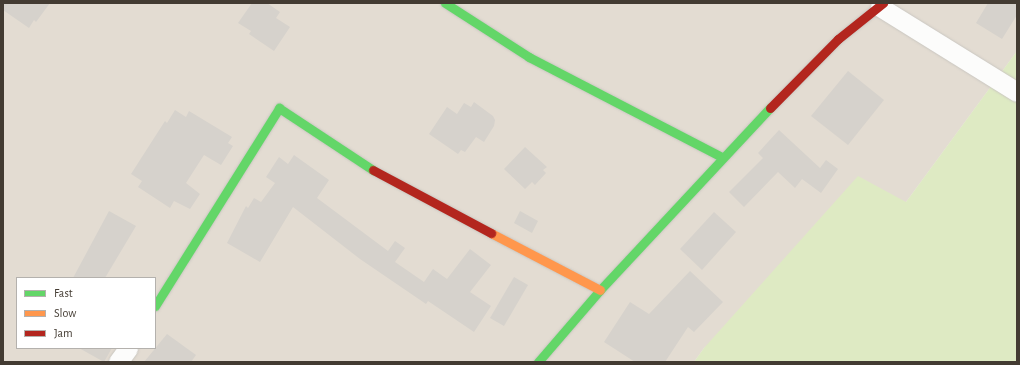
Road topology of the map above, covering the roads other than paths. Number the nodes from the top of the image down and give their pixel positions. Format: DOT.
graph roads {
  1 [pos="445,3"];
  2 [pos="882,5"];
  3 [pos="1017,92"];
  4 [pos="722,157"];
  5 [pos="600,290"];
  6 [pos="156,304"];
  7 [pos="127,349"];
  8 [pos="118,362"];
  9 [pos="538,362"];
  1 -- 4 [label="street"];
  2 -- 3 [label="street"];
  2 -- 4 [label="street"];
  4 -- 5 [label="street"];
  5 -- 6 [label="street"];
  5 -- 9 [label="street"];
  7 -- 8 [label="street"];
}
